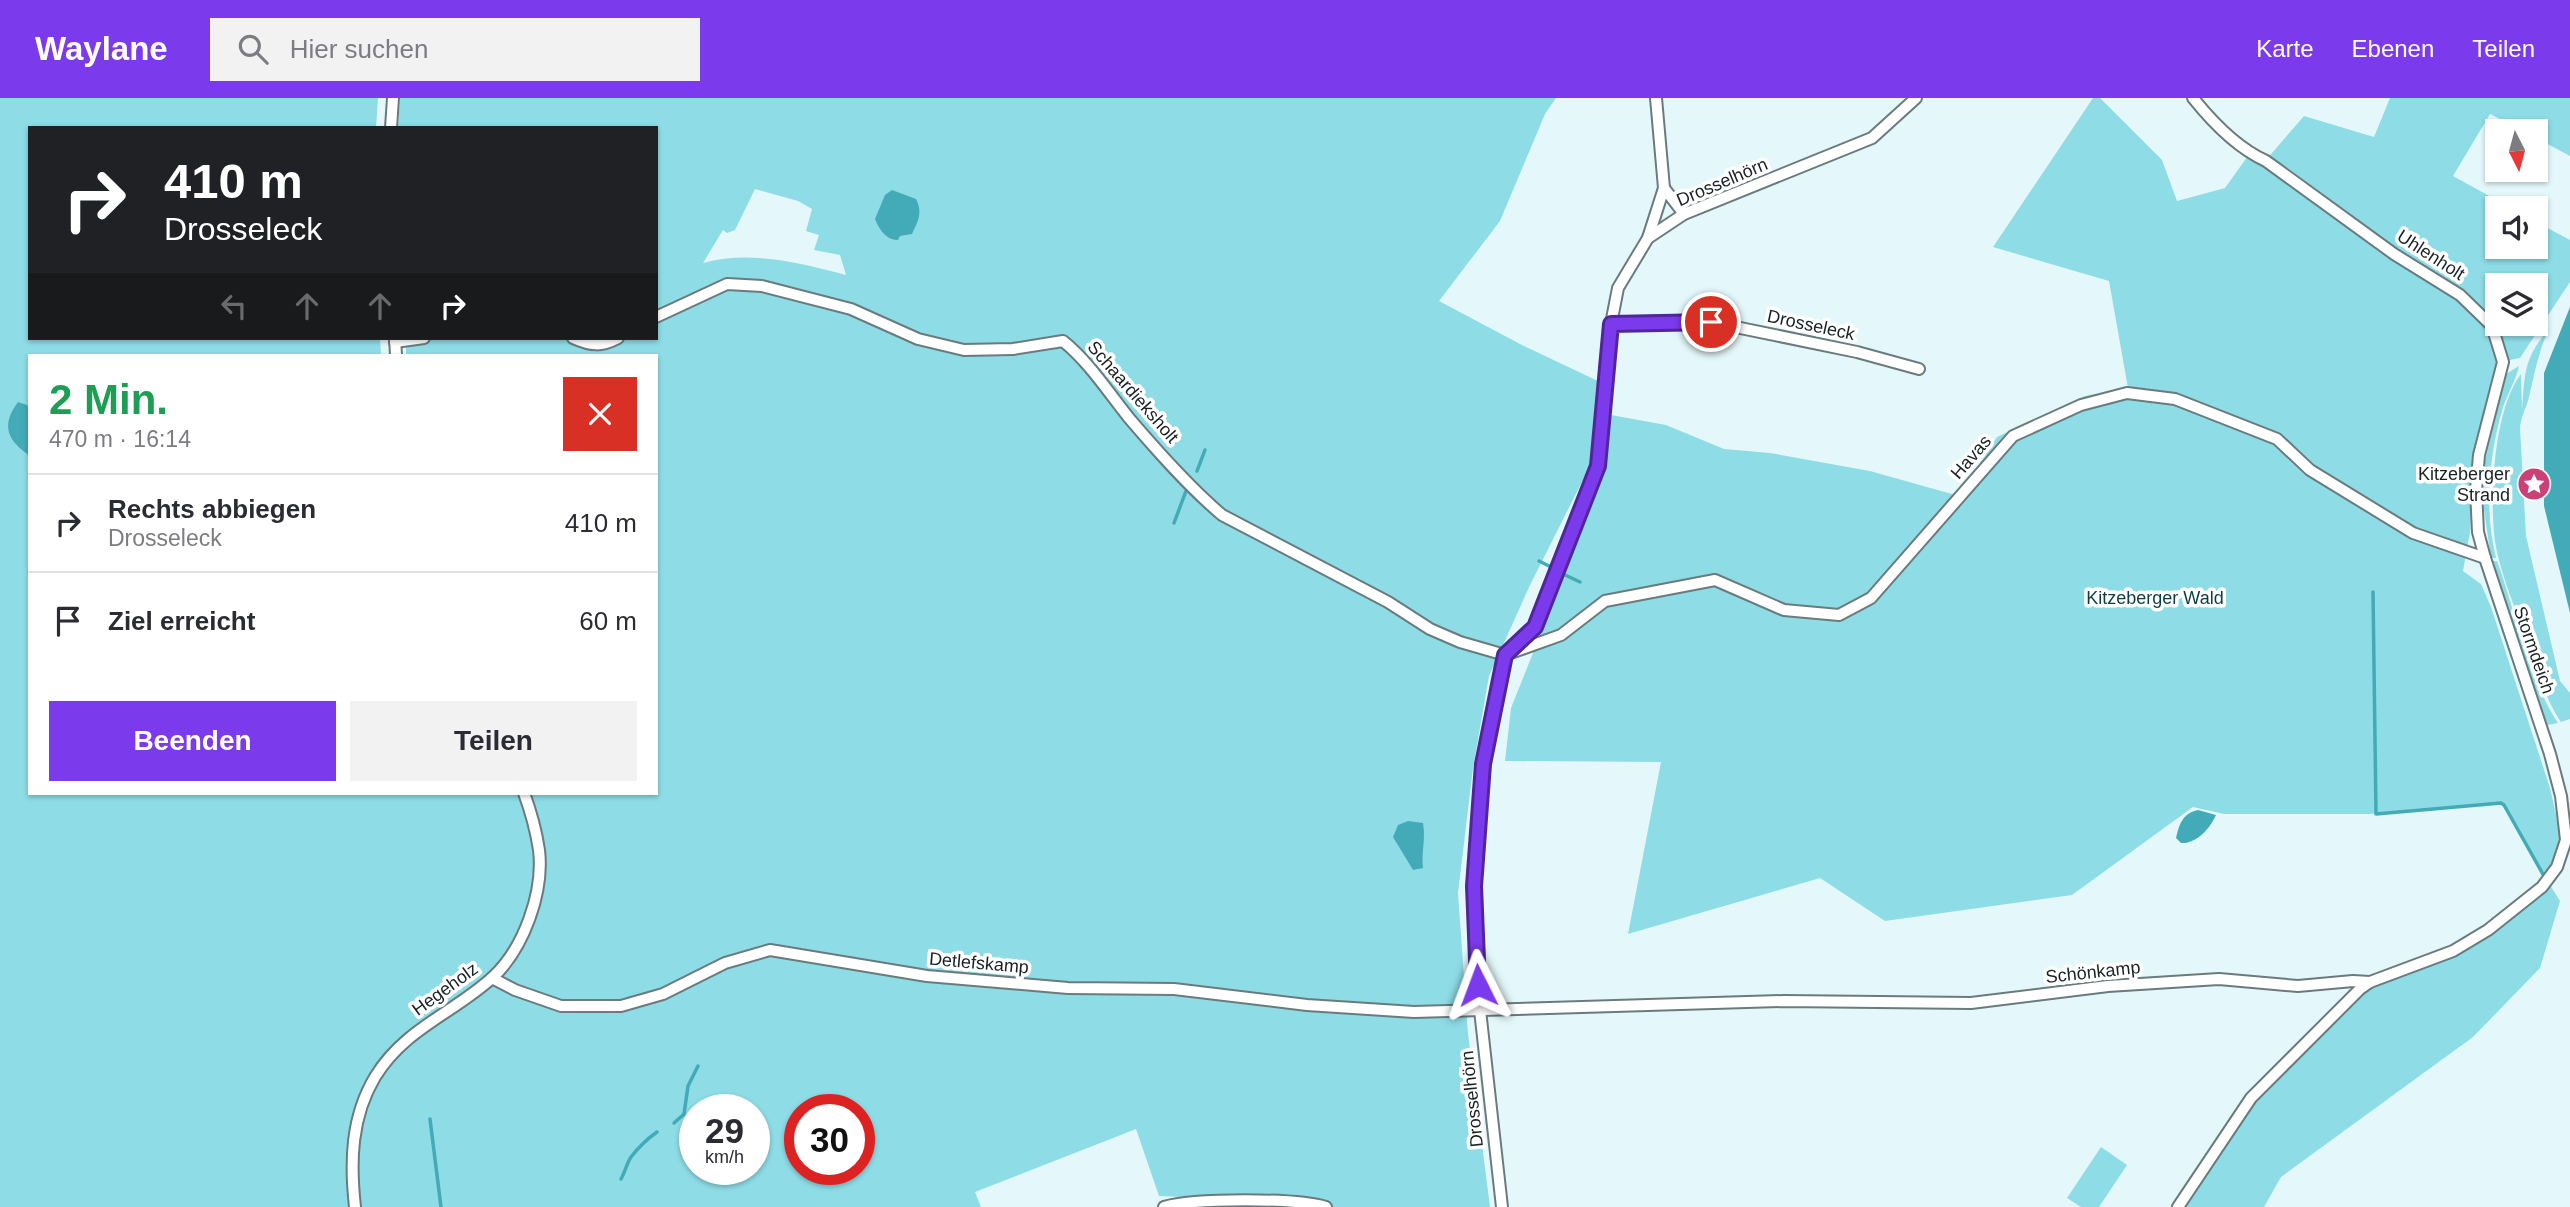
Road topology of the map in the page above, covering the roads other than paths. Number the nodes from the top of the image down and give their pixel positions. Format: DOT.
graph roads {
  1 [pos="393,98"];
  2 [pos="1656,98"];
  3 [pos="1916,98"];
  4 [pos="2193,98"];
  5 [pos="391,126"];
  6 [pos="1664,188"];
  7 [pos="1684,214"];
  8 [pos="1648,238"];
  9 [pos="658,316"];
  10 [pos="1611,324"];
  11 [pos="577,340"];
  12 [pos="614,340"];
  13 [pos="1919,369"];
  14 [pos="2485,558"];
  15 [pos="1505,655"];
  16 [pos="2550,754"];
  17 [pos="525,795"];
  18 [pos="492,978"];
  19 [pos="2370,982"];
  20 [pos="1480,1010"];
  21 [pos="355,1207"];
  22 [pos="1164,1207"];
  23 [pos="1326,1207"];
  24 [pos="1502,1207"];
  25 [pos="2178,1207"];
  1 -- 5 [label="street"];
  2 -- 6 [label="street"];
  3 -- 7 [label="street, Drosselhörn"];
  4 -- 14 [label="street, Uhlenholt"];
  6 -- 7 [label="street"];
  6 -- 8 [label="street"];
  7 -- 8 [label="street, Drosselhörn"];
  8 -- 10 [label="street, Drosselhörn"];
  9 -- 15 [label="street, Schaardieksholt"];
  10 -- 13 [label="street, Drosseleck"];
  10 -- 15 [label="street, Drosselhörn"];
  11 -- 12 [label="street"];
  14 -- 15 [label="street, Havas"];
  14 -- 16 [label="street, Stormdeich"];
  15 -- 20 [label="street, Drosselhörn"];
  16 -- 19 [label="street, Schönkamp"];
  17 -- 18 [label="street, Hegeholz"];
  18 -- 20 [label="street, Detlefskamp"];
  18 -- 21 [label="street, Hegeholz"];
  19 -- 20 [label="street, Schönkamp"];
  19 -- 25 [label="street"];
  20 -- 24 [label="street, Drosselhörn"];
  22 -- 23 [label="street"];
}
